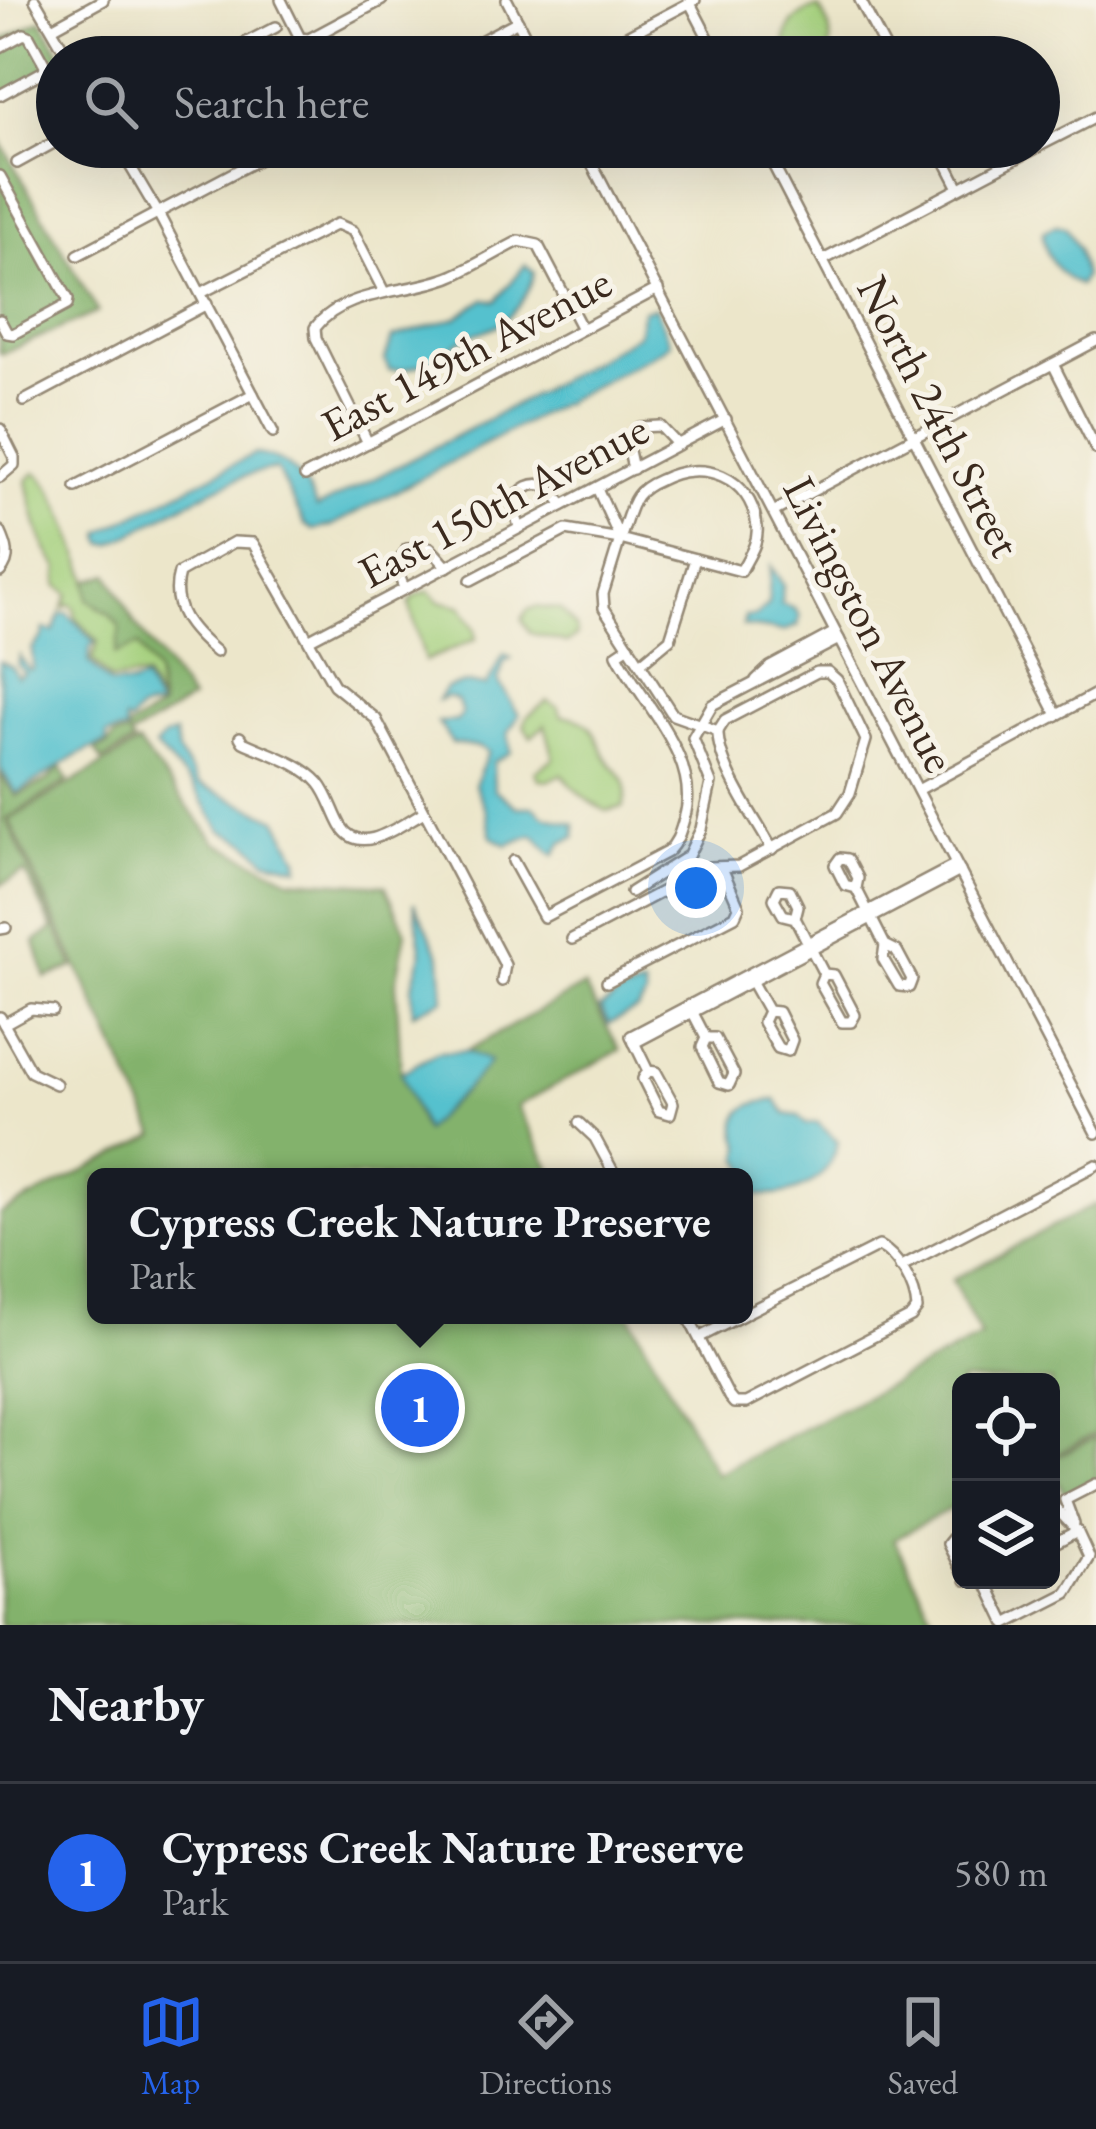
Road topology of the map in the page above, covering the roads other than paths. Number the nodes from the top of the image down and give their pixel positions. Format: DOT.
graph roads {
  1 [pos="35,0"];
  2 [pos="103,0"];
  3 [pos="280,0"];
  4 [pos="382,0"];
  5 [pos="860,0"];
  6 [pos="509,1"];
  7 [pos="693,2"];
  8 [pos="518,21"];
  9 [pos="276,27"];
  10 [pos="52,28"];
  11 [pos="56,36"];
  12 [pos="259,36"];
  13 [pos="299,36"];
  14 [pos="315,36"];
  15 [pos="490,36"];
  16 [pos="526,36"];
  17 [pos="627,36"];
  18 [pos="708,36"];
  19 [pos="879,36"];
  20 [pos="0,47"];
  21 [pos="36,49"];
  22 [pos="36,75"];
  23 [pos="0,94"];
  24 [pos="1096,117"];
  25 [pos="1060,136"];
  26 [pos="36,153"];
  27 [pos="17,163"];
  28 [pos="131,168"];
  29 [pos="242,168"];
  30 [pos="594,168"];
  31 [pos="775,168"];
  32 [pos="948,168"];
  33 [pos="997,168"];
  34 [pos="0,176"];
  35 [pos="958,188"];
  36 [pos="158,213"];
  37 [pos="78,255"];
  38 [pos="823,260"];
  39 [pos="383,290"];
  40 [pos="658,290"];
  41 [pos="201,293"];
  42 [pos="207,304"];
  43 [pos="0,320"];
  44 [pos="582,328"];
  45 [pos="1096,340"];
  46 [pos="1053,364"];
  47 [pos="253,394"];
  48 [pos="25,400"];
  49 [pos="726,419"];
  50 [pos="0,430"];
  51 [pos="272,432"];
  52 [pos="915,439"];
  53 [pos="368,443"];
  54 [pos="678,445"];
  55 [pos="1096,449"];
  56 [pos="633,469"];
  57 [pos="305,476"];
  58 [pos="0,477"];
  59 [pos="76,487"];
  60 [pos="597,488"];
  61 [pos="562,505"];
  62 [pos="775,511"];
  63 [pos="519,527"];
  64 [pos="0,530"];
  65 [pos="620,539"];
  66 [pos="695,559"];
  67 [pos="446,567"];
  68 [pos="0,572"];
  69 [pos="470,580"];
  70 [pos="404,588"];
  71 [pos="310,639"];
  72 [pos="838,639"];
  73 [pos="629,646"];
  74 [pos="216,652"];
  75 [pos="641,663"];
  76 [pos="1096,694"];
  77 [pos="1057,715"];
  78 [pos="698,725"];
  79 [pos="718,731"];
  80 [pos="240,737"];
  81 [pos="918,790"];
  82 [pos="424,812"];
  83 [pos="772,848"];
  84 [pos="513,861"];
  85 [pos="722,868"];
  86 [pos="958,868"];
  87 [pos="624,876"];
  88 [pos="856,888"];
  89 [pos="632,892"];
  90 [pos="638,904"];
  91 [pos="870,914"];
  92 [pos="795,918"];
  93 [pos="572,939"];
  94 [pos="810,945"];
  95 [pos="886,945"];
  96 [pos="824,974"];
  97 [pos="750,978"];
  98 [pos="502,981"];
  99 [pos="607,982"];
  100 [pos="691,1009"];
  101 [pos="53,1011"];
  102 [pos="768,1011"];
  103 [pos="2,1020"];
  104 [pos="706,1038"];
  105 [pos="648,1070"];
  106 [pos="56,1084"];
  107 [pos="1091,1112"];
  108 [pos="579,1123"];
  109 [pos="1096,1133"];
  110 [pos="1096,1165"];
  111 [pos="611,1168"];
  112 [pos="900,1267"];
  113 [pos="753,1310"];
  114 [pos="692,1324"];
  115 [pos="725,1324"];
  116 [pos="700,1337"];
  117 [pos="1096,1484"];
  118 [pos="1060,1513"];
  119 [pos="1077,1532"];
  120 [pos="1060,1540"];
  121 [pos="989,1589"];
  1 -- 10 [label="street"];
  2 -- 10 [label="street"];
  3 -- 13 [label="street"];
  4 -- 14 [label="street"];
  5 -- 19 [label="street"];
  6 -- 8 [label="street"];
  7 -- 17 [label="street"];
  7 -- 18 [label="street"];
  8 -- 15 [label="street"];
  8 -- 16 [label="street"];
  9 -- 12 [label="street"];
  10 -- 11 [label="street"];
  20 -- 21 [label="street"];
  22 -- 23 [label="street"];
  24 -- 25 [label="street"];
  26 -- 27 [label="street"];
  28 -- 36 [label="street"];
  29 -- 36 [label="street"];
  30 -- 40 [label="street, Livingston Avenue"];
  31 -- 38 [label="street, North 24th Street"];
  32 -- 35 [label="street"];
  33 -- 35 [label="street"];
  34 -- 43 [label="street"];
  35 -- 38 [label="street"];
  36 -- 37 [label="street"];
  36 -- 41 [label="street"];
  38 -- 52 [label="street, North 24th Street"];
  39 -- 41 [label="street"];
  39 -- 44 [label="street"];
  39 -- 53 [label="street"];
  40 -- 44 [label="street, East 149th Avenue"];
  40 -- 49 [label="street, Livingston Avenue"];
  41 -- 42 [label="street"];
  42 -- 47 [label="street"];
  42 -- 48 [label="street"];
  44 -- 53 [label="street, East 149th Avenue"];
  45 -- 46 [label="street"];
  46 -- 52 [label="street"];
  46 -- 55 [label="street"];
  47 -- 51 [label="street"];
  47 -- 59 [label="street, East 149th Avenue"];
  49 -- 54 [label="street, East 150th Avenue"];
  49 -- 62 [label="street, Livingston Avenue"];
  50 -- 58 [label="street"];
  52 -- 62 [label="street"];
  52 -- 77 [label="street, North 24th Street"];
  53 -- 57 [label="street, East 149th Avenue"];
  54 -- 56 [label="street, East 150th Avenue"];
  54 -- 56 [label="street"];
  56 -- 60 [label="street, East 150th Avenue"];
  60 -- 61 [label="street, East 150th Avenue"];
  60 -- 65 [label="street"];
  61 -- 63 [label="street, East 150th Avenue"];
  61 -- 63 [label="street"];
  62 -- 72 [label="street, Livingston Avenue"];
  63 -- 67 [label="street, East 150th Avenue"];
  64 -- 68 [label="street"];
  65 -- 66 [label="street"];
  65 -- 66 [label="street"];
  65 -- 69 [label="street"];
  65 -- 73 [label="street"];
  66 -- 75 [label="street"];
  67 -- 70 [label="street, East 150th Avenue"];
  67 -- 70 [label="street"];
  70 -- 71 [label="street, East 150th Avenue"];
  71 -- 74 [label="street"];
  71 -- 82 [label="street"];
  72 -- 78 [label="street"];
  72 -- 81 [label="street, Livingston Avenue"];
  73 -- 75 [label="street"];
  73 -- 87 [label="street"];
  75 -- 78 [label="street"];
  76 -- 77 [label="street"];
  77 -- 81 [label="street"];
  78 -- 79 [label="street"];
  78 -- 89 [label="street"];
  79 -- 83 [label="street"];
  79 -- 83 [label="street"];
  80 -- 82 [label="street"];
  81 -- 86 [label="street, Livingston Avenue"];
  82 -- 98 [label="street"];
  83 -- 85 [label="street"];
  84 -- 87 [label="street"];
  85 -- 90 [label="street"];
  85 -- 99 [label="street"];
  86 -- 91 [label="street"];
  86 -- 107 [label="street, Livingston Avenue"];
  87 -- 89 [label="street"];
  88 -- 91 [label="street"];
  89 -- 90 [label="street"];
  90 -- 93 [label="street"];
  91 -- 94 [label="street"];
  91 -- 95 [label="street"];
  92 -- 94 [label="street"];
  94 -- 96 [label="street"];
  94 -- 97 [label="street"];
  96 -- 96 [label="street"];
  97 -- 100 [label="street"];
  97 -- 102 [label="street"];
  100 -- 104 [label="street"];
  100 -- 105 [label="street"];
  101 -- 103 [label="street"];
  103 -- 106 [label="street"];
  104 -- 104 [label="street"];
  107 -- 109 [label="street, Livingston Avenue"];
  108 -- 111 [label="street"];
  110 -- 112 [label="street"];
  112 -- 113 [label="street"];
  112 -- 116 [label="street"];
  114 -- 116 [label="street"];
  115 -- 116 [label="street"];
  117 -- 119 [label="street"];
  118 -- 119 [label="street"];
  119 -- 120 [label="street"];
  119 -- 121 [label="street"];
}
